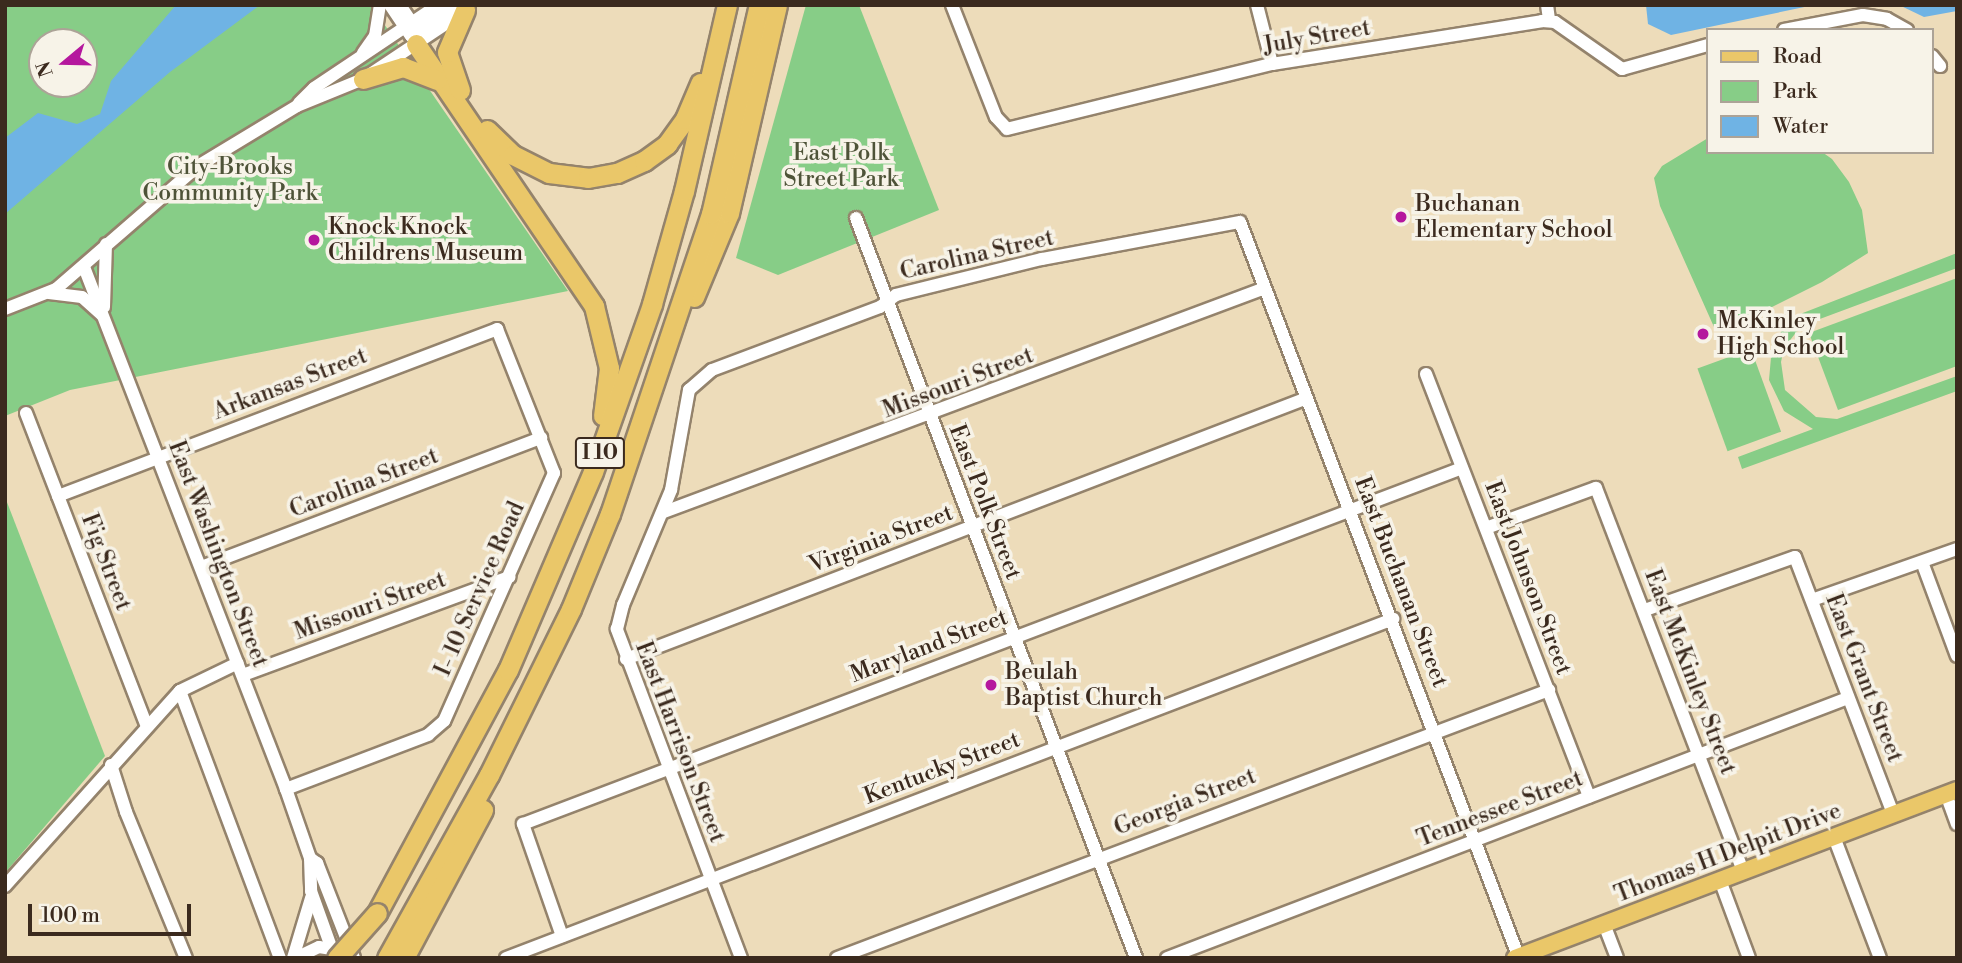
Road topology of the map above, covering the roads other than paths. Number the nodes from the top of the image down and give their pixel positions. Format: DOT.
graph roads {
  1 [pos="380,5"];
  2 [pos="390,5"];
  3 [pos="400,5"];
  4 [pos="438,5"];
  5 [pos="726,5"];
  6 [pos="760,5"];
  7 [pos="777,5"];
  8 [pos="952,5"];
  9 [pos="1257,5"];
  10 [pos="1547,5"];
  11 [pos="465,7"];
  12 [pos="1549,20"];
  13 [pos="1795,28"];
  14 [pos="1903,28"];
  15 [pos="414,34"];
  16 [pos="1706,46"];
  17 [pos="1272,64"];
  18 [pos="360,70"];
  19 [pos="454,89"];
  20 [pos="297,106"];
  21 [pos="856,218"];
  22 [pos="1240,222"];
  23 [pos="106,244"];
  24 [pos="84,267"];
  25 [pos="1265,288"];
  26 [pos="49,293"];
  27 [pos="886,302"];
  28 [pos="5,309"];
  29 [pos="677,316"];
  30 [pos="105,318"];
  31 [pos="1426,374"];
  32 [pos="696,380"];
  33 [pos="1307,398"];
  34 [pos="26,412"];
  35 [pos="929,416"];
  36 [pos="541,438"];
  37 [pos="157,456"];
  38 [pos="1462,468"];
  39 [pos="58,496"];
  40 [pos="579,509"];
  41 [pos="1351,510"];
  42 [pos="664,512"];
  43 [pos="973,527"];
  44 [pos="1486,528"];
  45 [pos="1957,549"];
  46 [pos="1922,562"];
  47 [pos="201,567"];
  48 [pos="510,577"];
  49 [pos="1812,600"];
  50 [pos="1644,610"];
  51 [pos="1392,619"];
  52 [pos="1015,636"];
  53 [pos="1957,656"];
  54 [pos="626,659"];
  55 [pos="238,663"];
  56 [pos="243,675"];
  57 [pos="1549,690"];
  58 [pos="180,691"];
  59 [pos="1848,698"];
  60 [pos="147,726"];
  61 [pos="1435,730"];
  62 [pos="1055,747"];
  63 [pos="1699,756"];
  64 [pos="111,765"];
  65 [pos="667,769"];
  66 [pos="286,789"];
  67 [pos="1951,792"];
  68 [pos="1589,797"];
  69 [pos="1893,814"];
  70 [pos="1957,824"];
  71 [pos="1834,837"];
  72 [pos="1477,841"];
  73 [pos="310,858"];
  74 [pos="1098,858"];
  75 [pos="1743,871"];
  76 [pos="710,880"];
  77 [pos="1720,880"];
  78 [pos="5,886"];
  79 [pos="434,893"];
  80 [pos="312,894"];
  81 [pos="1604,924"];
  82 [pos="562,936"];
  83 [pos="343,956"];
  84 [pos="1518,957"];
  85 [pos="186,958"];
  86 [pos="280,958"];
  87 [pos="294,958"];
  88 [pos="387,958"];
  89 [pos="404,958"];
  90 [pos="506,958"];
  91 [pos="741,958"];
  92 [pos="837,958"];
  93 [pos="1136,958"];
  94 [pos="1167,958"];
  95 [pos="1617,958"];
  96 [pos="1749,958"];
  97 [pos="1880,958"];
  1 -- 18 [label="street"];
  2 -- 15 [label="street"];
  3 -- 15 [label="street"];
  4 -- 15 [label="street"];
  5 -- 19 [label="highway"];
  5 -- 40 [label="highway, I 10"];
  6 -- 29 [label="highway, I 10"];
  7 -- 29 [label="highway"];
  8 -- 17 [label="street, July Street"];
  9 -- 17 [label="street"];
  10 -- 12 [label="street"];
  11 -- 15 [label="street"];
  11 -- 19 [label="highway"];
  12 -- 16 [label="street"];
  12 -- 17 [label="street, July Street"];
  13 -- 14 [label="street"];
  15 -- 18 [label="street"];
  15 -- 18 [label="street"];
  15 -- 19 [label="highway"];
  18 -- 19 [label="highway"];
  18 -- 20 [label="street"];
  18 -- 20 [label="street"];
  19 -- 40 [label="highway"];
  20 -- 23 [label="street"];
  21 -- 27 [label="street, East Polk Street"];
  22 -- 25 [label="street, East Buchanan Street"];
  22 -- 27 [label="street, Carolina Street"];
  23 -- 24 [label="street"];
  23 -- 30 [label="street"];
  24 -- 26 [label="street"];
  24 -- 30 [label="street, East Washington Street"];
  25 -- 33 [label="street, East Buchanan Street"];
  25 -- 35 [label="street, Missouri Street"];
  26 -- 28 [label="street"];
  26 -- 30 [label="street"];
  27 -- 32 [label="street, Carolina Street"];
  27 -- 35 [label="street, East Polk Street"];
  29 -- 79 [label="highway, I 10"];
  30 -- 37 [label="street, East Washington Street"];
  31 -- 38 [label="street, East Johnson Street"];
  32 -- 42 [label="street, East Harrison Street"];
  33 -- 41 [label="street, East Buchanan Street"];
  33 -- 43 [label="street, Virginia Street"];
  34 -- 39 [label="street, Fig Street"];
  35 -- 42 [label="street, Missouri Street"];
  35 -- 43 [label="street, East Polk Street"];
  36 -- 37 [label="street, Arkansas Street"];
  36 -- 47 [label="street, Carolina Street"];
  36 -- 48 [label="street, I- 10 Service Road"];
  37 -- 39 [label="street, Arkansas Street"];
  37 -- 47 [label="street, East Washington Street"];
  38 -- 41 [label="street, Maryland Street"];
  38 -- 44 [label="street, East Johnson Street"];
  39 -- 60 [label="street, Fig Street"];
  40 -- 83 [label="highway, I 10, bridge"];
  41 -- 51 [label="street, East Buchanan Street"];
  41 -- 52 [label="street, Maryland Street"];
  42 -- 54 [label="street, East Harrison Street"];
  43 -- 52 [label="street, East Polk Street"];
  43 -- 54 [label="street, Virginia Street"];
  44 -- 50 [label="street, East McKinley Street"];
  44 -- 57 [label="street, East Johnson Street"];
  45 -- 46 [label="street"];
  46 -- 49 [label="street"];
  46 -- 53 [label="street"];
  47 -- 55 [label="street, East Washington Street"];
  48 -- 56 [label="street, Missouri Street"];
  48 -- 66 [label="street, I- 10 Service Road"];
  49 -- 50 [label="street, East Grant Street"];
  49 -- 59 [label="street, East Grant Street"];
  50 -- 63 [label="street, East McKinley Street"];
  51 -- 61 [label="street, East Buchanan Street"];
  51 -- 62 [label="street, Kentucky Street"];
  52 -- 62 [label="street, East Polk Street"];
  52 -- 65 [label="street, Maryland Street"];
  54 -- 65 [label="street, East Harrison Street"];
  55 -- 56 [label="street, East Washington Street"];
  55 -- 58 [label="street"];
  56 -- 66 [label="street, East Washington Street"];
  57 -- 61 [label="street, Georgia Street"];
  57 -- 68 [label="street, East Johnson Street"];
  58 -- 60 [label="street"];
  58 -- 86 [label="street"];
  59 -- 63 [label="street, Tennessee Street"];
  59 -- 69 [label="street, East Grant Street"];
  60 -- 64 [label="street"];
  61 -- 72 [label="street, East Buchanan Street"];
  61 -- 74 [label="street, Georgia Street"];
  62 -- 74 [label="street, East Polk Street"];
  62 -- 76 [label="street, Kentucky Street"];
  63 -- 68 [label="street, Tennessee Street"];
  63 -- 75 [label="street, East McKinley Street"];
  64 -- 78 [label="street"];
  64 -- 85 [label="street"];
  65 -- 76 [label="street, East Harrison Street"];
  65 -- 82 [label="street, Maryland Street"];
  66 -- 73 [label="street, East Washington Street"];
  67 -- 69 [label="main road, Thomas H Delpit Drive"];
  67 -- 70 [label="street"];
  68 -- 72 [label="street, Tennessee Street"];
  69 -- 71 [label="main road, Thomas H Delpit Drive"];
  71 -- 75 [label="main road, Thomas H Delpit Drive"];
  71 -- 97 [label="street"];
  72 -- 84 [label="street, East Buchanan Street"];
  72 -- 94 [label="street, Tennessee Street"];
  73 -- 80 [label="street"];
  73 -- 83 [label="street"];
  74 -- 92 [label="street, Georgia Street"];
  74 -- 93 [label="street, East Polk Street"];
  75 -- 77 [label="main road, Thomas H Delpit Drive"];
  76 -- 82 [label="street, Kentucky Street"];
  76 -- 91 [label="street, East Harrison Street"];
  77 -- 81 [label="main road, Thomas H Delpit Drive"];
  77 -- 96 [label="street"];
  79 -- 88 [label="highway"];
  79 -- 89 [label="highway"];
  80 -- 83 [label="street"];
  80 -- 87 [label="street"];
  81 -- 84 [label="main road, Thomas H Delpit Drive"];
  81 -- 95 [label="street"];
  82 -- 90 [label="street, Kentucky Street"];
  83 -- 87 [label="street"];
}
